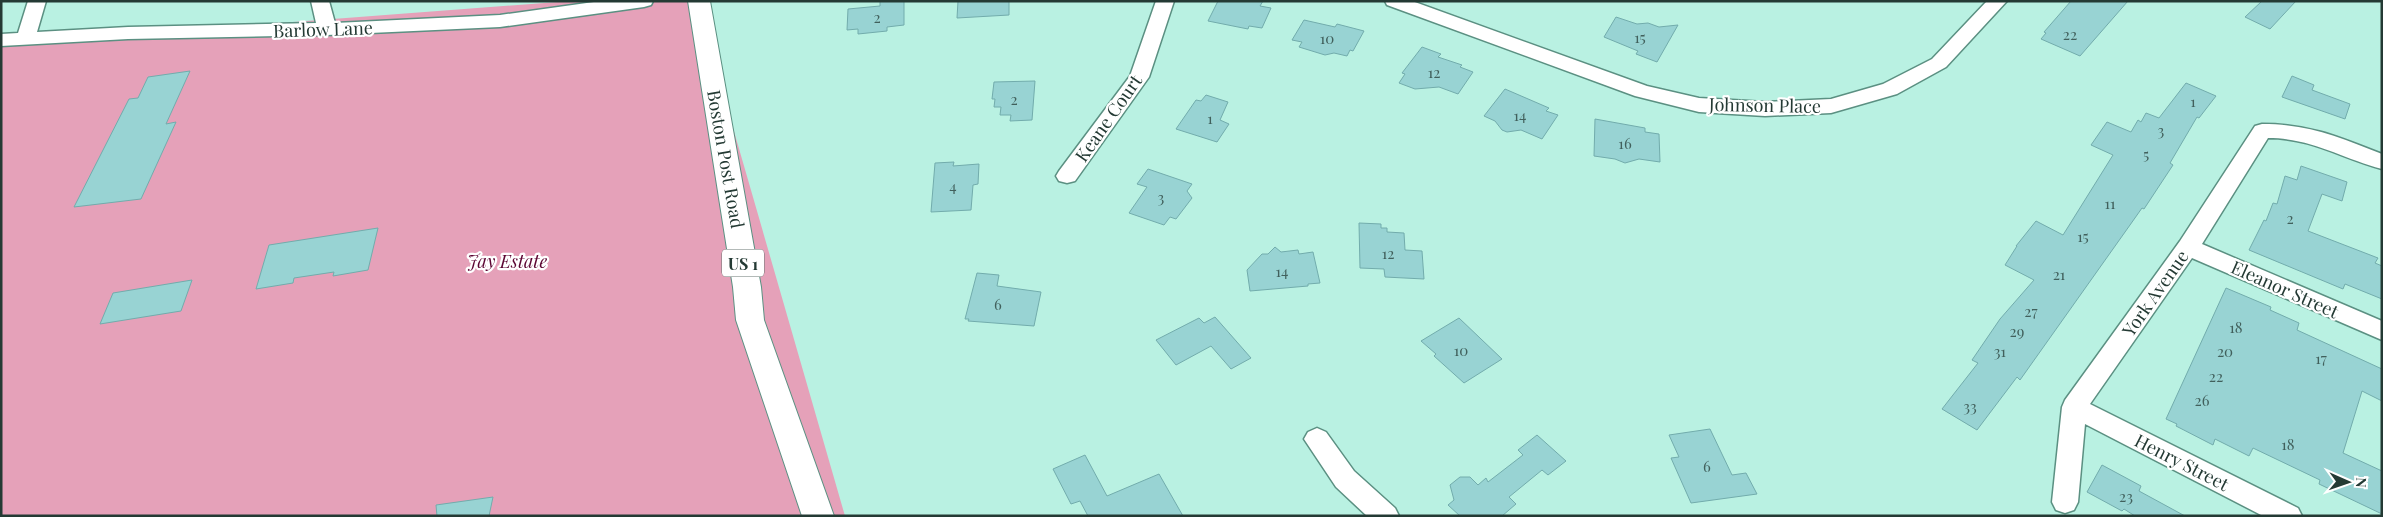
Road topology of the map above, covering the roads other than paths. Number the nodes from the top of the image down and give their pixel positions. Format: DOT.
graph roads {
  1 [pos="37,1"];
  2 [pos="320,1"];
  3 [pos="644,1"];
  4 [pos="699,1"];
  5 [pos="1164,1"];
  6 [pos="1394,1"];
  7 [pos="1998,1"];
  8 [pos="327,29"];
  9 [pos="26,37"];
  10 [pos="1,40"];
  11 [pos="2382,162"];
  12 [pos="1067,176"];
  13 [pos="2188,247"];
  14 [pos="2382,331"];
  15 [pos="2074,407"];
  16 [pos="1318,439"];
  17 [pos="2065,502"];
  18 [pos="818,516"];
  19 [pos="1386,516"];
  20 [pos="2289,516"];
  1 -- 9 [label="street"];
  2 -- 8 [label="street"];
  3 -- 8 [label="street, Barlow Lane"];
  4 -- 18 [label="main road, Boston Post Road / US 1"];
  5 -- 12 [label="street, Keane Court"];
  6 -- 7 [label="street, Johnson Place"];
  8 -- 9 [label="street, Barlow Lane"];
  9 -- 10 [label="street, Barlow Lane"];
  11 -- 13 [label="street, York Avenue"];
  13 -- 14 [label="street, Eleanor Street"];
  13 -- 15 [label="street, York Avenue"];
  15 -- 17 [label="street"];
  15 -- 20 [label="street, Henry Street"];
  16 -- 19 [label="street"];
}
